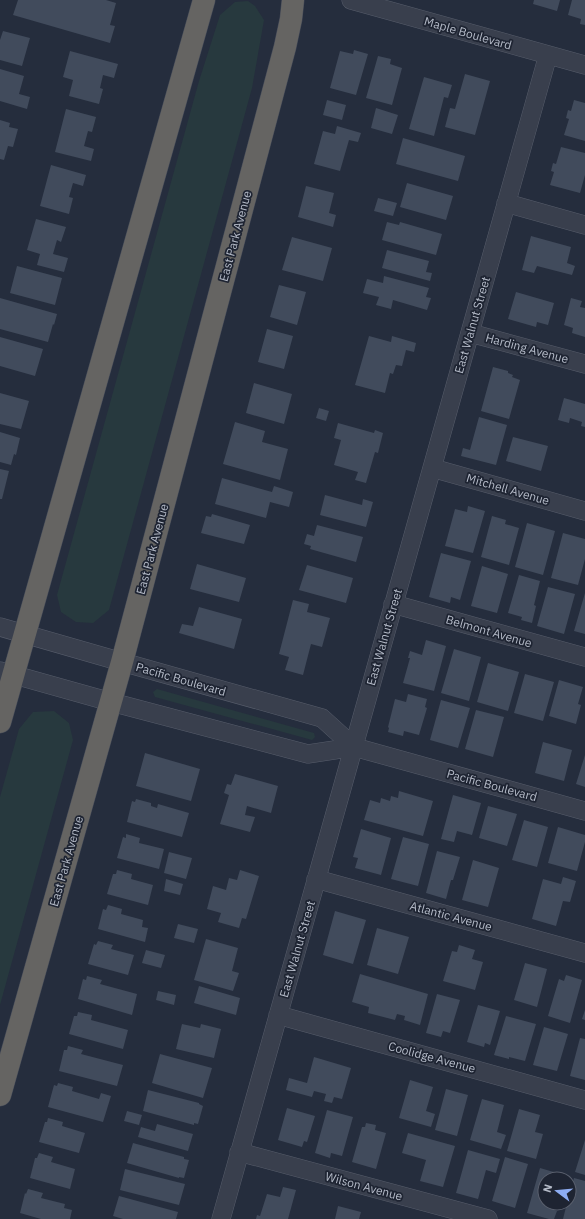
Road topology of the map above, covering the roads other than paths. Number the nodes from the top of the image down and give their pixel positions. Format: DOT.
graph roads {
  1 [pos="204,0"];
  2 [pos="293,0"];
  3 [pos="351,0"];
  4 [pos="548,55"];
  5 [pos="585,65"];
  6 [pos="506,203"];
  7 [pos="585,225"];
  8 [pos="470,332"];
  9 [pos="585,364"];
  10 [pos="432,468"];
  11 [pos="585,511"];
  12 [pos="393,604"];
  13 [pos="0,626"];
  14 [pos="24,633"];
  15 [pos="585,658"];
  16 [pos="122,662"];
  17 [pos="7,673"];
  18 [pos="111,702"];
  19 [pos="0,722"];
  20 [pos="354,747"];
  21 [pos="585,811"];
  22 [pos="316,879"];
  23 [pos="585,953"];
  24 [pos="278,1015"];
  25 [pos="0,1095"];
  26 [pos="585,1100"];
  27 [pos="240,1152"];
  28 [pos="221,1219"];
  29 [pos="488,1219"];
  1 -- 14 [label="highway"];
  2 -- 16 [label="highway, East Park Avenue"];
  3 -- 4 [label="street, Maple Boulevard"];
  4 -- 5 [label="street, Maple Boulevard"];
  4 -- 6 [label="street, East Walnut Street"];
  6 -- 7 [label="street"];
  6 -- 8 [label="street, East Walnut Street"];
  8 -- 9 [label="street, Harding Avenue"];
  8 -- 10 [label="street, East Walnut Street"];
  10 -- 11 [label="street, Mitchell Avenue"];
  10 -- 12 [label="street, East Walnut Street"];
  12 -- 15 [label="street, Belmont Avenue"];
  12 -- 20 [label="street, East Walnut Street"];
  13 -- 14 [label="street, Pacific Boulevard"];
  14 -- 16 [label="street, Pacific Boulevard"];
  14 -- 17 [label="highway"];
  16 -- 18 [label="highway, East Park Avenue"];
  16 -- 20 [label="street, Pacific Boulevard"];
  17 -- 18 [label="street, Pacific Boulevard"];
  17 -- 19 [label="highway"];
  18 -- 20 [label="street, Pacific Boulevard"];
  18 -- 25 [label="highway, East Park Avenue"];
  20 -- 21 [label="street, Pacific Boulevard"];
  20 -- 22 [label="street, East Walnut Street"];
  22 -- 23 [label="street, Atlantic Avenue"];
  22 -- 24 [label="street, East Walnut Street"];
  24 -- 26 [label="street, Coolidge Avenue"];
  24 -- 27 [label="street, East Walnut Street"];
  27 -- 28 [label="street, East Walnut Street"];
  27 -- 29 [label="street, Wilson Avenue"];
}
